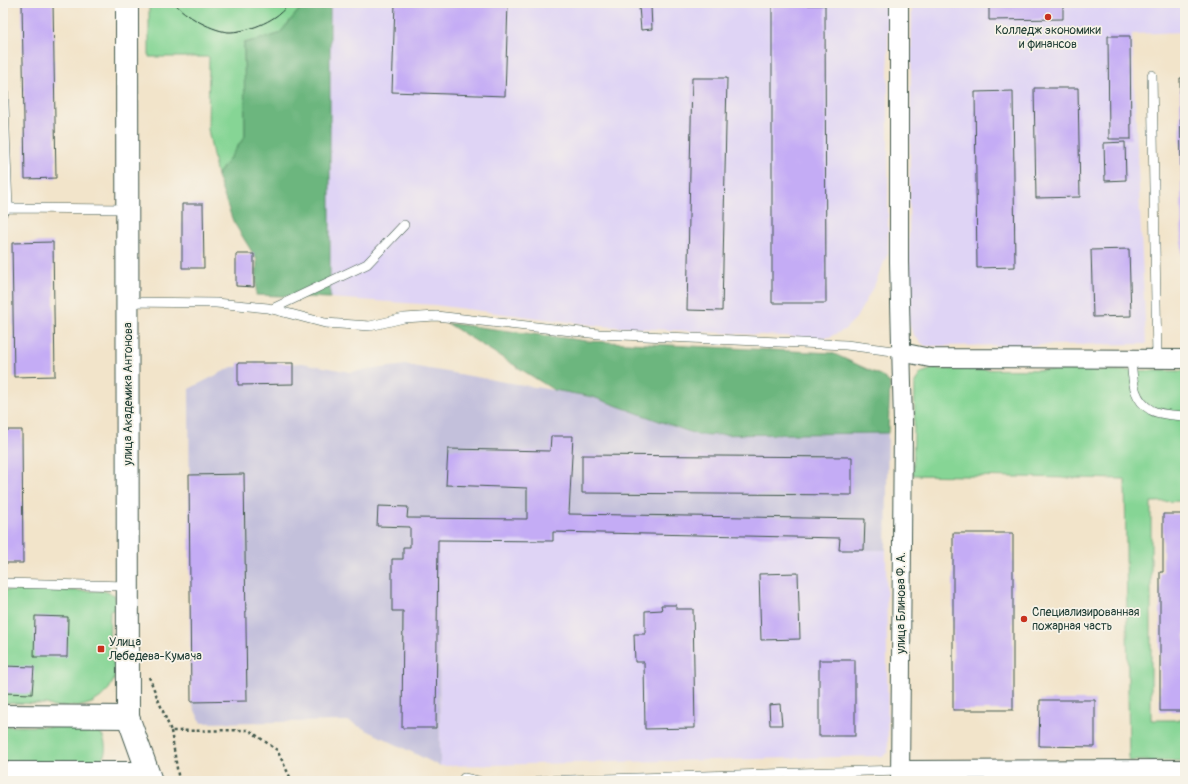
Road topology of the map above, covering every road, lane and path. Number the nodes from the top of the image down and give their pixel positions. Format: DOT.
graph roads {
  1 [pos="127,3"];
  2 [pos="899,3"];
  3 [pos="1152,75"];
  4 [pos="3,79"];
  5 [pos="127,209"];
  6 [pos="6,210"];
  7 [pos="404,225"];
  8 [pos="128,302"];
  9 [pos="272,309"];
  10 [pos="901,352"];
  11 [pos="1131,359"];
  12 [pos="1157,359"];
  13 [pos="1185,359"];
  14 [pos="1185,416"];
  15 [pos="3,584"];
  16 [pos="128,586"];
  17 [pos="148,673"];
  18 [pos="3,716"];
  19 [pos="128,717"];
  20 [pos="170,731"];
  21 [pos="1185,769"];
  22 [pos="3,773"];
  23 [pos="900,776"];
  24 [pos="931,776"];
  25 [pos="46,777"];
  26 [pos="149,777"];
  27 [pos="290,777"];
  28 [pos="464,778"];
  29 [pos="179,781"];
  30 [pos="478,781"];
  31 [pos="538,781"];
  1 -- 5 [label="main road, улица Академика Антонова"];
  2 -- 10 [label="street, улица Блинова Ф. А."];
  3 -- 12 [label="lane"];
  4 -- 6 [label="lane"];
  5 -- 6 [label="lane"];
  5 -- 8 [label="main road, улица Академика Антонова"];
  7 -- 9 [label="lane"];
  8 -- 9 [label="lane"];
  8 -- 16 [label="main road, улица Академика Антонова"];
  9 -- 10 [label="lane"];
  10 -- 11 [label="street"];
  10 -- 23 [label="street, улица Блинова Ф. А."];
  11 -- 12 [label="street"];
  11 -- 14 [label="lane"];
  12 -- 13 [label="street"];
  15 -- 16 [label="lane"];
  16 -- 19 [label="main road, улица Академика Антонова"];
  17 -- 20 [label="path"];
  18 -- 19 [label="main road"];
  19 -- 26 [label="main road, улица Академика Антонова"];
  20 -- 27 [label="path"];
  20 -- 29 [label="path"];
  21 -- 24 [label="street"];
  22 -- 25 [label="main road"];
  23 -- 24 [label="street"];
  23 -- 31 [label="lane"];
  25 -- 26 [label="main road"];
  28 -- 30 [label="lane"];
}
